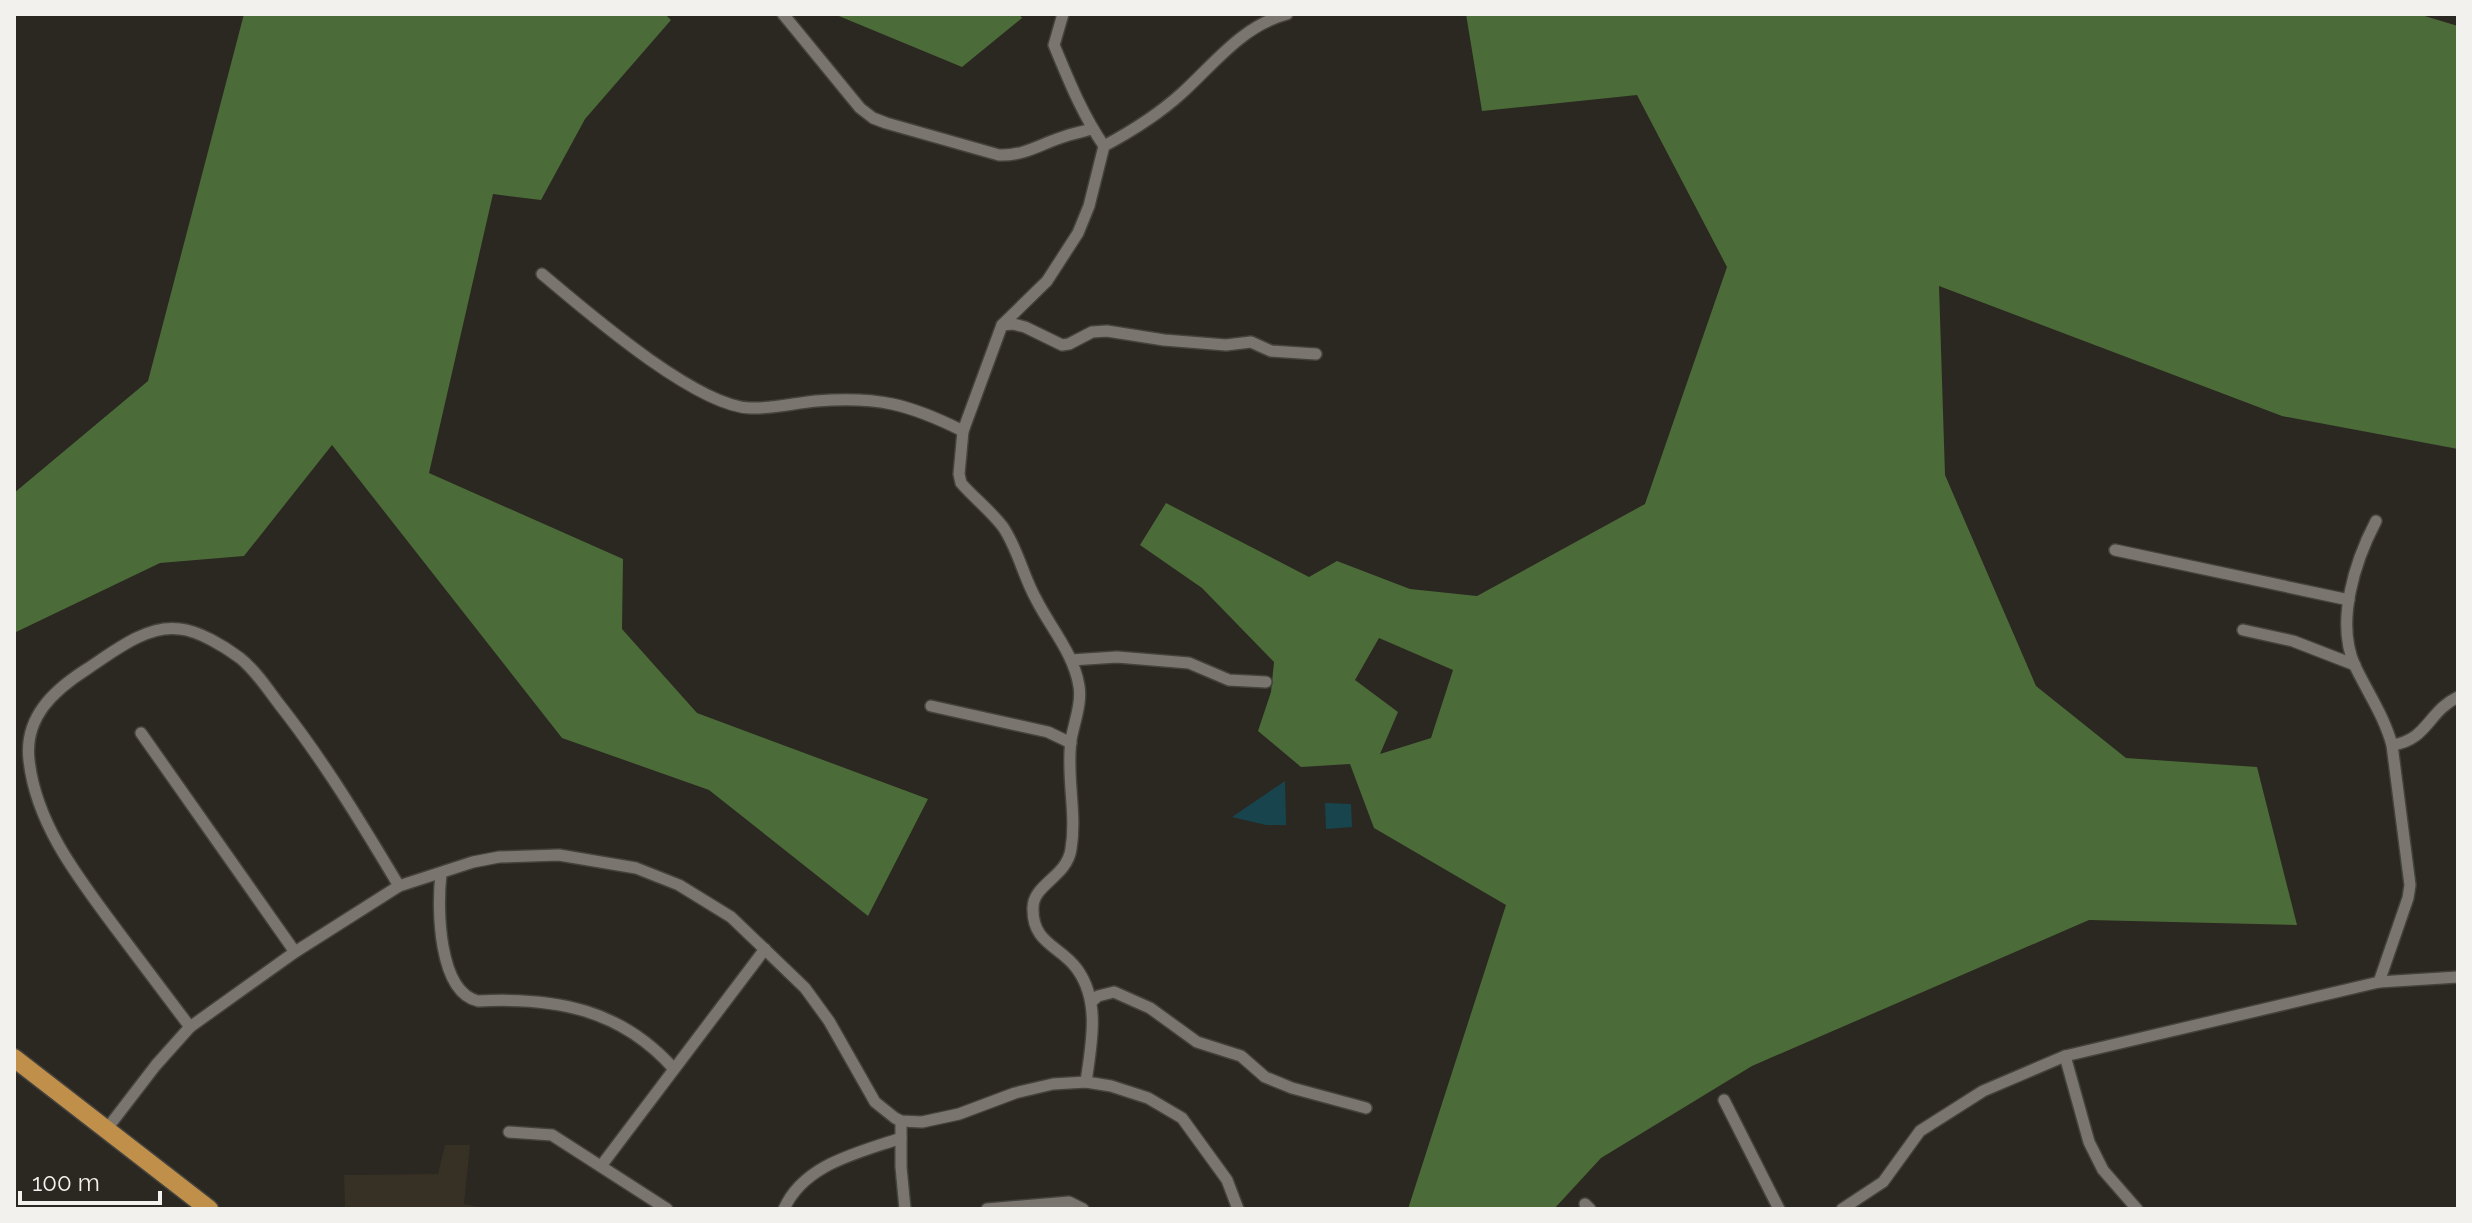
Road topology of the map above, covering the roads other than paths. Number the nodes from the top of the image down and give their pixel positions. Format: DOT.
graph roads {
  1 [pos="783,14"];
  2 [pos="1063,14"];
  3 [pos="1287,14"];
  4 [pos="1092,129"];
  5 [pos="1104,146"];
  6 [pos="542,274"];
  7 [pos="1002,325"];
  8 [pos="1316,354"];
  9 [pos="963,431"];
  10 [pos="2376,521"];
  11 [pos="2115,550"];
  12 [pos="2349,600"];
  13 [pos="2243,630"];
  14 [pos="1071,660"];
  15 [pos="2355,665"];
  16 [pos="1266,682"];
  17 [pos="2458,697"];
  18 [pos="931,706"];
  19 [pos="141,733"];
  20 [pos="1071,743"];
  21 [pos="2392,745"];
  22 [pos="441,874"];
  23 [pos="399,886"];
  24 [pos="765,949"];
  25 [pos="295,952"];
  26 [pos="2458,977"];
  27 [pos="2379,982"];
  28 [pos="1091,1002"];
  29 [pos="190,1027"];
  30 [pos="2065,1056"];
  31 [pos="14,1058"];
  32 [pos="674,1069"];
  33 [pos="1086,1082"];
  34 [pos="1724,1100"];
  35 [pos="1366,1108"];
  36 [pos="901,1121"];
  37 [pos="106,1130"];
  38 [pos="509,1132"];
  39 [pos="901,1138"];
  40 [pos="601,1166"];
  41 [pos="209,1209"];
  42 [pos="667,1209"];
  43 [pos="784,1209"];
  44 [pos="905,1209"];
  45 [pos="988,1209"];
  46 [pos="1083,1209"];
  47 [pos="1238,1209"];
  48 [pos="1779,1209"];
  49 [pos="1842,1209"];
  50 [pos="2137,1209"];
  1 -- 4 [label="street"];
  2 -- 4 [label="street"];
  3 -- 5 [label="street"];
  4 -- 5 [label="street"];
  5 -- 7 [label="street"];
  6 -- 9 [label="street"];
  7 -- 8 [label="street"];
  7 -- 9 [label="street"];
  9 -- 14 [label="street"];
  10 -- 12 [label="street"];
  11 -- 12 [label="street"];
  12 -- 15 [label="street"];
  13 -- 15 [label="street"];
  14 -- 16 [label="street"];
  14 -- 20 [label="street"];
  15 -- 21 [label="street"];
  17 -- 21 [label="street"];
  18 -- 20 [label="street"];
  19 -- 25 [label="street"];
  20 -- 28 [label="street"];
  21 -- 27 [label="street"];
  22 -- 23 [label="street"];
  22 -- 24 [label="street"];
  22 -- 32 [label="street"];
  23 -- 25 [label="street"];
  23 -- 29 [label="street"];
  24 -- 32 [label="street"];
  24 -- 36 [label="street"];
  25 -- 29 [label="street"];
  26 -- 27 [label="street"];
  27 -- 30 [label="street"];
  28 -- 33 [label="street"];
  28 -- 35 [label="street"];
  29 -- 37 [label="street"];
  30 -- 49 [label="street"];
  30 -- 50 [label="street"];
  31 -- 37 [label="highway"];
  32 -- 40 [label="street"];
  33 -- 36 [label="street"];
  33 -- 47 [label="street"];
  34 -- 48 [label="street"];
  36 -- 39 [label="street"];
  37 -- 41 [label="highway"];
  38 -- 40 [label="street"];
  39 -- 43 [label="street"];
  39 -- 44 [label="street"];
  40 -- 42 [label="street"];
  45 -- 46 [label="street"];
}
